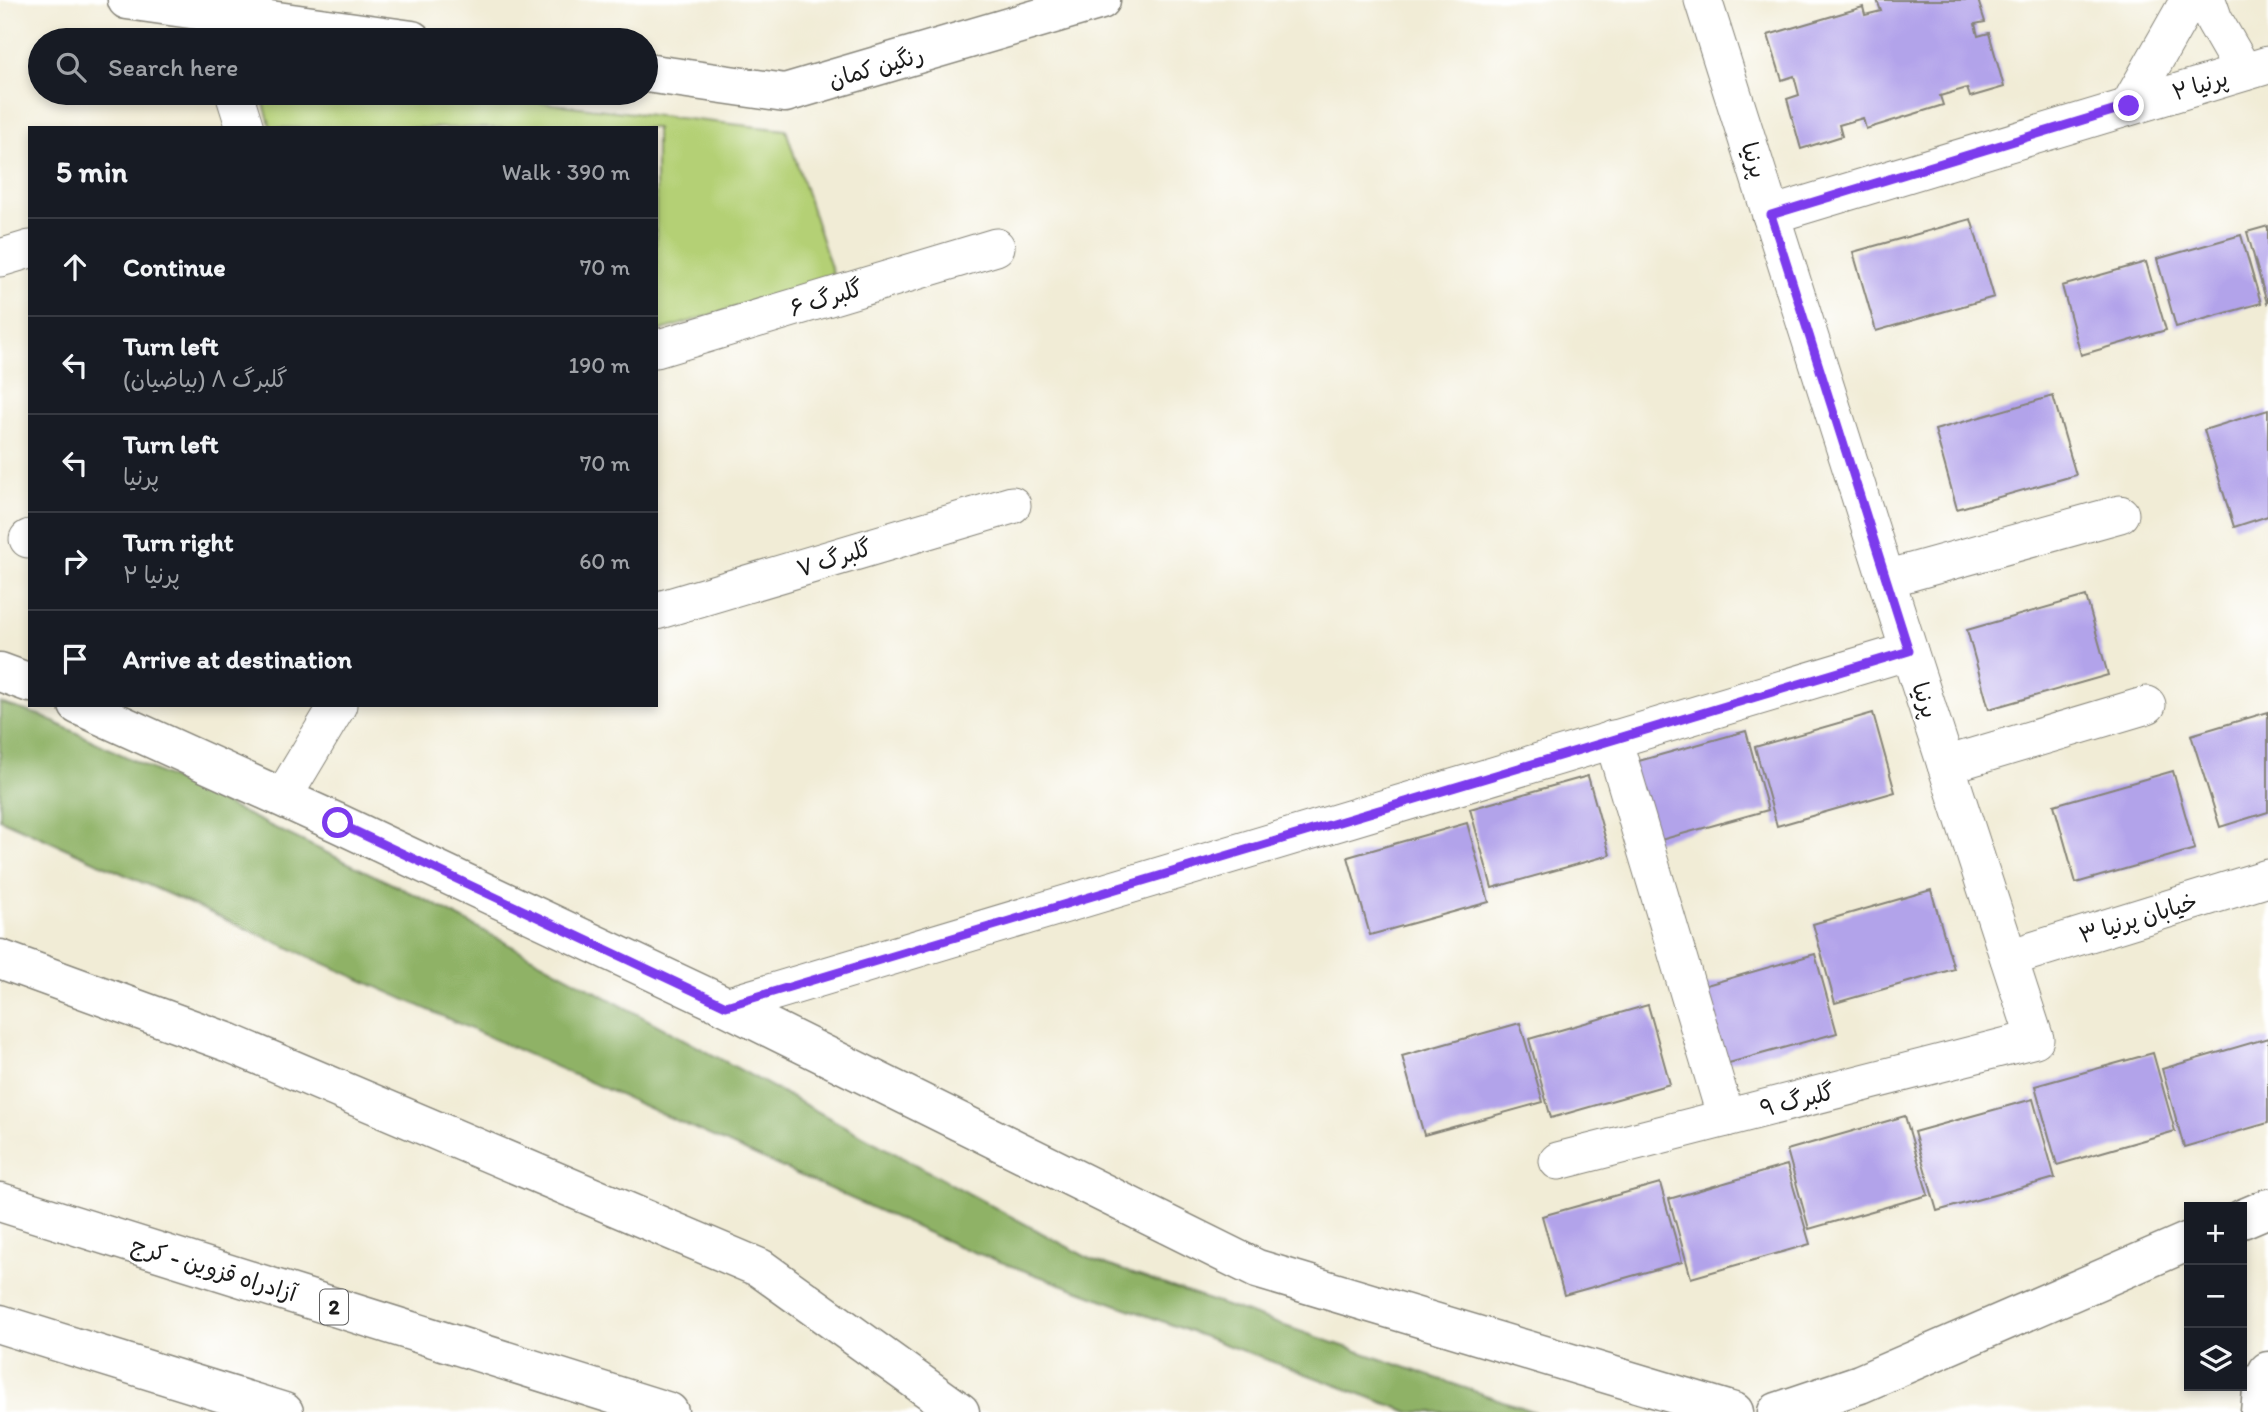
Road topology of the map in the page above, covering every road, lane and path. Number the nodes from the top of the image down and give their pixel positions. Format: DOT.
graph roads {
  1 [pos="127,0"];
  2 [pos="1101,0"];
  3 [pos="1703,0"];
  4 [pos="2189,0"];
  5 [pos="2207,0"];
  6 [pos="301,12"];
  7 [pos="214,26"];
  8 [pos="364,28"];
  9 [pos="2256,68"];
  10 [pos="658,76"];
  11 [pos="238,105"];
  12 [pos="2129,106"];
  13 [pos="244,126"];
  14 [pos="1771,215"];
  15 [pos="996,247"];
  16 [pos="28,250"];
  17 [pos="0,258"];
  18 [pos="658,348"];
  19 [pos="1012,505"];
  20 [pos="2120,514"];
  21 [pos="1886,579"];
  22 [pos="658,610"];
  23 [pos="1909,651"];
  24 [pos="0,672"];
  25 [pos="28,683"];
  26 [pos="2147,705"];
  27 [pos="82,707"];
  28 [pos="337,707"];
  29 [pos="1614,740"];
  30 [pos="1946,765"];
  31 [pos="283,797"];
  32 [pos="2268,878"];
  33 [pos="0,958"];
  34 [pos="2009,958"];
  35 [pos="726,1006"];
  36 [pos="2035,1039"];
  37 [pos="1726,1118"];
  38 [pos="1558,1161"];
  39 [pos="0,1202"];
  40 [pos="2268,1208"];
  41 [pos="2247,1217"];
  42 [pos="2184,1243"];
  43 [pos="0,1324"];
  44 [pos="2268,1371"];
  45 [pos="284,1412"];
  46 [pos="669,1412"];
  47 [pos="960,1412"];
  48 [pos="1734,1412"];
  49 [pos="1777,1412"];
  50 [pos="2259,1412"];
  1 -- 7 [label="main road"];
  2 -- 10 [label="main road, رنگین کمان"];
  3 -- 14 [label="street, پرنیا"];
  4 -- 12 [label="street"];
  5 -- 9 [label="street"];
  6 -- 7 [label="main road"];
  6 -- 8 [label="main road"];
  9 -- 12 [label="street, پرنیا ۲"];
  11 -- 13 [label="street"];
  12 -- 14 [label="street, پرنیا ۲"];
  14 -- 21 [label="street, پرنیا"];
  15 -- 18 [label="street, گلبرگ ۶"];
  16 -- 17 [label="street"];
  19 -- 22 [label="street, گلبرگ ۷"];
  20 -- 21 [label="street"];
  21 -- 23 [label="street, پرنیا"];
  23 -- 29 [label="street"];
  23 -- 30 [label="street, پرنیا"];
  24 -- 25 [label="main road"];
  26 -- 30 [label="street"];
  27 -- 31 [label="main road"];
  28 -- 31 [label="street"];
  29 -- 35 [label="street"];
  29 -- 37 [label="street"];
  30 -- 34 [label="street, پرنیا"];
  31 -- 35 [label="main road"];
  32 -- 34 [label="street, خیابان پرنیا ۳"];
  33 -- 47 [label="main road"];
  34 -- 36 [label="street, پرنیا"];
  35 -- 48 [label="main road"];
  36 -- 37 [label="street, گلبرگ ۹"];
  37 -- 38 [label="street, گلبرگ ۹"];
  39 -- 46 [label="main road, آزادراه قزوین - کرج / 2"];
  40 -- 41 [label="main road"];
  42 -- 49 [label="main road"];
  43 -- 45 [label="main road"];
  44 -- 50 [label="main road"];
}
